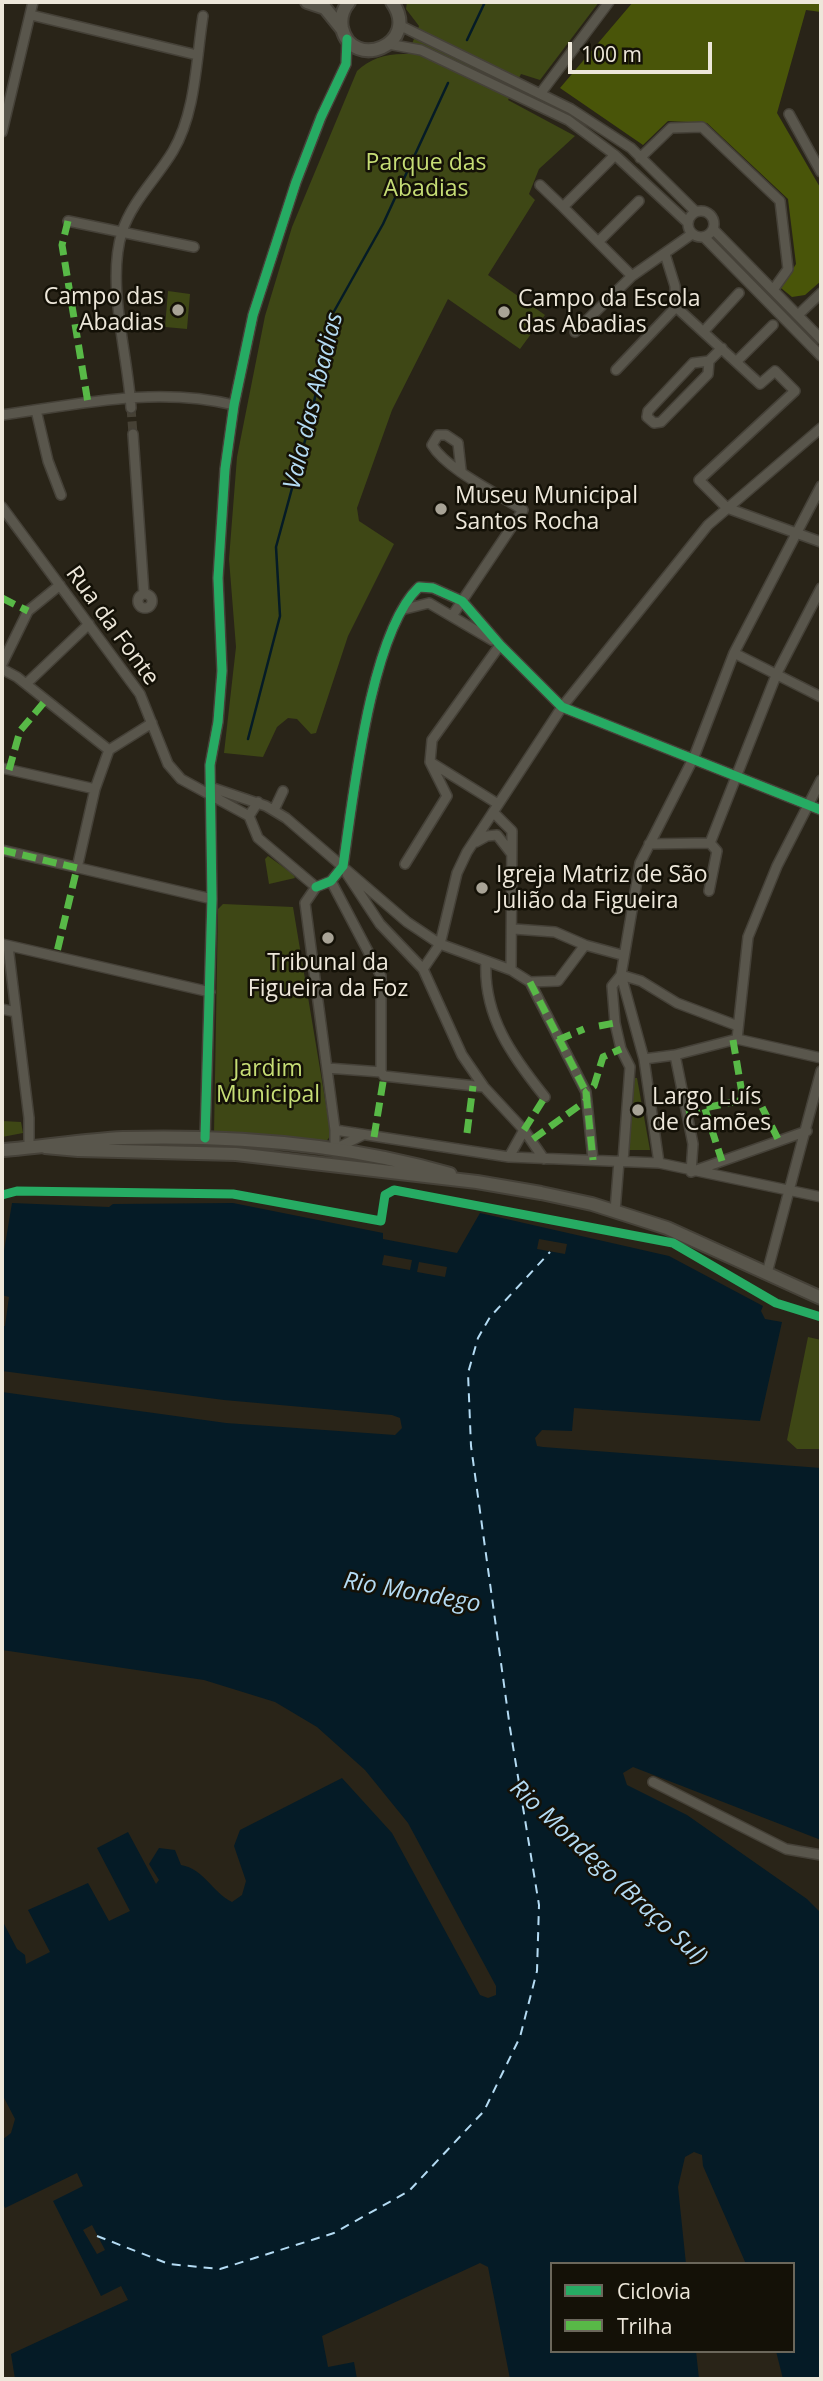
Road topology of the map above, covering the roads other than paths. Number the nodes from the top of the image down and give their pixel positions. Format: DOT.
graph roads {
  1 [pos="33,2"];
  2 [pos="307,2"];
  3 [pos="349,2"];
  4 [pos="393,2"];
  5 [pos="609,2"];
  6 [pos="31,15"];
  7 [pos="203,16"];
  8 [pos="399,25"];
  9 [pos="344,34"];
  10 [pos="388,44"];
  11 [pos="367,50"];
  12 [pos="197,55"];
  13 [pos="346,64"];
  14 [pos="540,94"];
  15 [pos="789,114"];
  16 [pos="2,132"];
  17 [pos="615,155"];
  18 [pos="640,158"];
  19 [pos="821,172"];
  20 [pos="540,185"];
  21 [pos="639,201"];
  22 [pos="563,206"];
  23 [pos="696,212"];
  24 [pos="68,221"];
  25 [pos="687,222"];
  26 [pos="713,229"];
  27 [pos="122,232"];
  28 [pos="692,234"];
  29 [pos="704,237"];
  30 [pos="598,242"];
  31 [pos="194,247"];
  32 [pos="665,254"];
  33 [pos="632,275"];
  34 [pos="773,290"];
  35 [pos="739,293"];
  36 [pos="821,293"];
  37 [pos="676,307"];
  38 [pos="798,315"];
  39 [pos="773,325"];
  40 [pos="704,331"];
  41 [pos="575,332"];
  42 [pos="821,339"];
  43 [pos="722,348"];
  44 [pos="821,356"];
  45 [pos="709,361"];
  46 [pos="736,362"];
  47 [pos="616,370"];
  48 [pos="131,397"];
  49 [pos="234,405"];
  50 [pos="131,408"];
  51 [pos="36,410"];
  52 [pos="2,415"];
  53 [pos="821,428"];
  54 [pos="133,434"];
  55 [pos="461,470"];
  56 [pos="821,486"];
  57 [pos="61,495"];
  58 [pos="2,507"];
  59 [pos="727,508"];
  60 [pos="794,534"];
  61 [pos="821,542"];
  62 [pos="60,585"];
  63 [pos="821,588"];
  64 [pos="144,594"];
  65 [pos="462,601"];
  66 [pos="405,609"];
  67 [pos="452,615"];
  68 [pos="89,624"];
  69 [pos="500,645"];
  70 [pos="734,653"];
  71 [pos="2,667"];
  72 [pos="776,673"];
  73 [pos="26,684"];
  74 [pos="821,696"];
  75 [pos="562,707"];
  76 [pos="152,723"];
  77 [pos="109,750"];
  78 [pos="694,757"];
  79 [pos="430,762"];
  80 [pos="2,768"];
  81 [pos="737,774"];
  82 [pos="821,780"];
  83 [pos="210,786"];
  84 [pos="95,789"];
  85 [pos="283,790"];
  86 [pos="211,798"];
  87 [pos="257,802"];
  88 [pos="809,804"];
  89 [pos="496,808"];
  90 [pos="274,810"];
  91 [pos="821,810"];
  92 [pos="248,816"];
  93 [pos="710,843"];
  94 [pos="472,844"];
  95 [pos="649,844"];
  96 [pos="2,850"];
  97 [pos="512,858"];
  98 [pos="405,864"];
  99 [pos="342,866"];
  100 [pos="77,868"];
  101 [pos="331,881"];
  102 [pos="316,887"];
  103 [pos="709,891"];
  104 [pos="212,900"];
  105 [pos="514,929"];
  106 [pos="440,944"];
  107 [pos="5,945"];
  108 [pos="585,945"];
  109 [pos="622,955"];
  110 [pos="486,961"];
  111 [pos="424,969"];
  112 [pos="511,971"];
  113 [pos="621,975"];
  114 [pos="530,982"];
  115 [pos="209,992"];
  116 [pos="2,1009"];
  117 [pos="16,1012"];
  118 [pos="738,1026"];
  119 [pos="737,1039"];
  120 [pos="675,1055"];
  121 [pos="821,1058"];
  122 [pos="644,1059"];
  123 [pos="327,1068"];
  124 [pos="821,1071"];
  125 [pos="383,1074"];
  126 [pos="484,1087"];
  127 [pos="545,1097"];
  128 [pos="335,1130"];
  129 [pos="524,1130"];
  130 [pos="807,1131"];
  131 [pos="363,1135"];
  132 [pos="205,1138"];
  133 [pos="45,1147"];
  134 [pos="29,1148"];
  135 [pos="335,1149"];
  136 [pos="2,1150"];
  137 [pos="211,1153"];
  138 [pos="509,1157"];
  139 [pos="544,1159"];
  140 [pos="593,1160"];
  141 [pos="621,1161"];
  142 [pos="317,1162"];
  143 [pos="659,1163"];
  144 [pos="691,1172"];
  145 [pos="477,1182"];
  146 [pos="791,1192"];
  147 [pos="821,1197"];
  148 [pos="615,1211"];
  149 [pos="767,1273"];
  150 [pos="821,1298"];
  151 [pos="653,1782"];
  152 [pos="821,1855"];
  1 -- 6 [label="street"];
  2 -- 9 [label="main road"];
  3 -- 9 [label="main road"];
  4 -- 8 [label="main road"];
  5 -- 14 [label="street"];
  6 -- 12 [label="street"];
  6 -- 16 [label="street"];
  7 -- 12 [label="street"];
  8 -- 10 [label="main road"];
  8 -- 14 [label="street"];
  9 -- 11 [label="main road"];
  9 -- 13 [label="street"];
  10 -- 11 [label="main road"];
  10 -- 17 [label="street"];
  11 -- 13 [label="street"];
  12 -- 27 [label="street"];
  13 -- 49 [label="street"];
  14 -- 18 [label="street"];
  15 -- 19 [label="street"];
  17 -- 22 [label="street"];
  17 -- 25 [label="street"];
  18 -- 23 [label="street"];
  18 -- 34 [label="street"];
  20 -- 22 [label="street"];
  21 -- 30 [label="street"];
  22 -- 30 [label="street"];
  23 -- 25 [label="street"];
  23 -- 26 [label="street"];
  24 -- 27 [label="street"];
  25 -- 28 [label="street"];
  26 -- 29 [label="street"];
  26 -- 34 [label="street"];
  27 -- 31 [label="street"];
  27 -- 48 [label="street"];
  28 -- 29 [label="street"];
  28 -- 32 [label="street"];
  29 -- 44 [label="street"];
  30 -- 33 [label="street"];
  32 -- 33 [label="street"];
  32 -- 37 [label="street"];
  33 -- 41 [label="street"];
  34 -- 38 [label="street"];
  35 -- 40 [label="street"];
  36 -- 38 [label="street"];
  37 -- 40 [label="street"];
  37 -- 47 [label="street"];
  38 -- 42 [label="street"];
  39 -- 46 [label="street"];
  40 -- 43 [label="street"];
  43 -- 45 [label="street"];
  43 -- 46 [label="street"];
  45 -- 45 [label="street"];
  46 -- 59 [label="street"];
  48 -- 49 [label="street"];
  48 -- 50 [label="street"];
  48 -- 51 [label="street"];
  49 -- 83 [label="street"];
  51 -- 52 [label="street"];
  51 -- 57 [label="street"];
  53 -- 59 [label="street"];
  54 -- 64 [label="street"];
  55 -- 65 [label="street"];
  56 -- 60 [label="street"];
  58 -- 62 [label="street, Rua da Fonte"];
  59 -- 60 [label="street"];
  59 -- 75 [label="street"];
  60 -- 61 [label="street"];
  60 -- 70 [label="street"];
  62 -- 68 [label="street, Rua da Fonte"];
  62 -- 71 [label="street"];
  63 -- 72 [label="street"];
  65 -- 66 [label="street"];
  65 -- 67 [label="street"];
  65 -- 69 [label="street"];
  66 -- 67 [label="street"];
  66 -- 99 [label="street"];
  67 -- 69 [label="street"];
  68 -- 73 [label="street"];
  68 -- 76 [label="street, Rua da Fonte"];
  69 -- 75 [label="street"];
  69 -- 79 [label="street"];
  70 -- 72 [label="street"];
  70 -- 78 [label="street"];
  71 -- 73 [label="street"];
  72 -- 74 [label="street"];
  72 -- 81 [label="street"];
  73 -- 77 [label="street"];
  75 -- 78 [label="street"];
  75 -- 89 [label="street"];
  76 -- 77 [label="street"];
  76 -- 86 [label="street, Rua da Fonte"];
  77 -- 84 [label="street"];
  78 -- 81 [label="street"];
  78 -- 95 [label="street"];
  79 -- 89 [label="street"];
  79 -- 98 [label="street"];
  80 -- 84 [label="street"];
  81 -- 88 [label="street"];
  81 -- 93 [label="street"];
  82 -- 88 [label="street"];
  83 -- 86 [label="street"];
  83 -- 87 [label="street"];
  84 -- 100 [label="street"];
  85 -- 90 [label="street"];
  86 -- 92 [label="street, Rua da Fonte"];
  86 -- 104 [label="street"];
  87 -- 90 [label="street"];
  87 -- 92 [label="street"];
  88 -- 91 [label="street"];
  88 -- 118 [label="street"];
  89 -- 94 [label="street"];
  89 -- 97 [label="street"];
  90 -- 99 [label="street"];
  92 -- 102 [label="street"];
  93 -- 95 [label="street"];
  93 -- 103 [label="street"];
  94 -- 97 [label="street"];
  94 -- 106 [label="street"];
  95 -- 109 [label="street"];
  96 -- 100 [label="street"];
  97 -- 105 [label="street"];
  99 -- 101 [label="street"];
  99 -- 106 [label="street"];
  99 -- 111 [label="street"];
  100 -- 104 [label="street"];
  101 -- 102 [label="street"];
  101 -- 125 [label="street"];
  102 -- 123 [label="street"];
  104 -- 115 [label="street"];
  105 -- 108 [label="street"];
  105 -- 112 [label="street"];
  106 -- 110 [label="street"];
  106 -- 111 [label="street"];
  107 -- 115 [label="street"];
  107 -- 117 [label="street"];
  108 -- 109 [label="street"];
  108 -- 114 [label="street"];
  109 -- 113 [label="street"];
  110 -- 112 [label="street"];
  110 -- 127 [label="street"];
  111 -- 126 [label="street"];
  112 -- 114 [label="street"];
  113 -- 118 [label="street"];
  113 -- 122 [label="street"];
  113 -- 141 [label="street"];
  114 -- 140 [label="street"];
  115 -- 132 [label="street"];
  116 -- 117 [label="street"];
  117 -- 134 [label="street"];
  118 -- 119 [label="street"];
  119 -- 120 [label="street"];
  119 -- 121 [label="street"];
  120 -- 122 [label="street"];
  120 -- 144 [label="street"];
  122 -- 143 [label="street"];
  123 -- 125 [label="street"];
  123 -- 128 [label="street"];
  124 -- 130 [label="street"];
  125 -- 126 [label="street"];
  126 -- 129 [label="street"];
  128 -- 131 [label="street"];
  128 -- 135 [label="street"];
  129 -- 138 [label="street"];
  129 -- 139 [label="street"];
  130 -- 144 [label="street"];
  130 -- 146 [label="street"];
  131 -- 135 [label="street"];
  131 -- 138 [label="street"];
  132 -- 133 [label="main road"];
  132 -- 135 [label="main road"];
  132 -- 137 [label="main road"];
  133 -- 134 [label="main road"];
  133 -- 137 [label="main road"];
  134 -- 136 [label="main road"];
  135 -- 142 [label="main road"];
  135 -- 145 [label="main road"];
  137 -- 142 [label="main road"];
  138 -- 139 [label="street"];
  139 -- 140 [label="street"];
  140 -- 141 [label="street"];
  141 -- 143 [label="street"];
  141 -- 148 [label="street"];
  142 -- 145 [label="main road"];
  143 -- 144 [label="street"];
  144 -- 146 [label="street"];
  145 -- 148 [label="main road"];
  146 -- 147 [label="street"];
  146 -- 149 [label="street"];
  148 -- 149 [label="main road"];
  149 -- 150 [label="main road"];
  151 -- 152 [label="street"];
}
